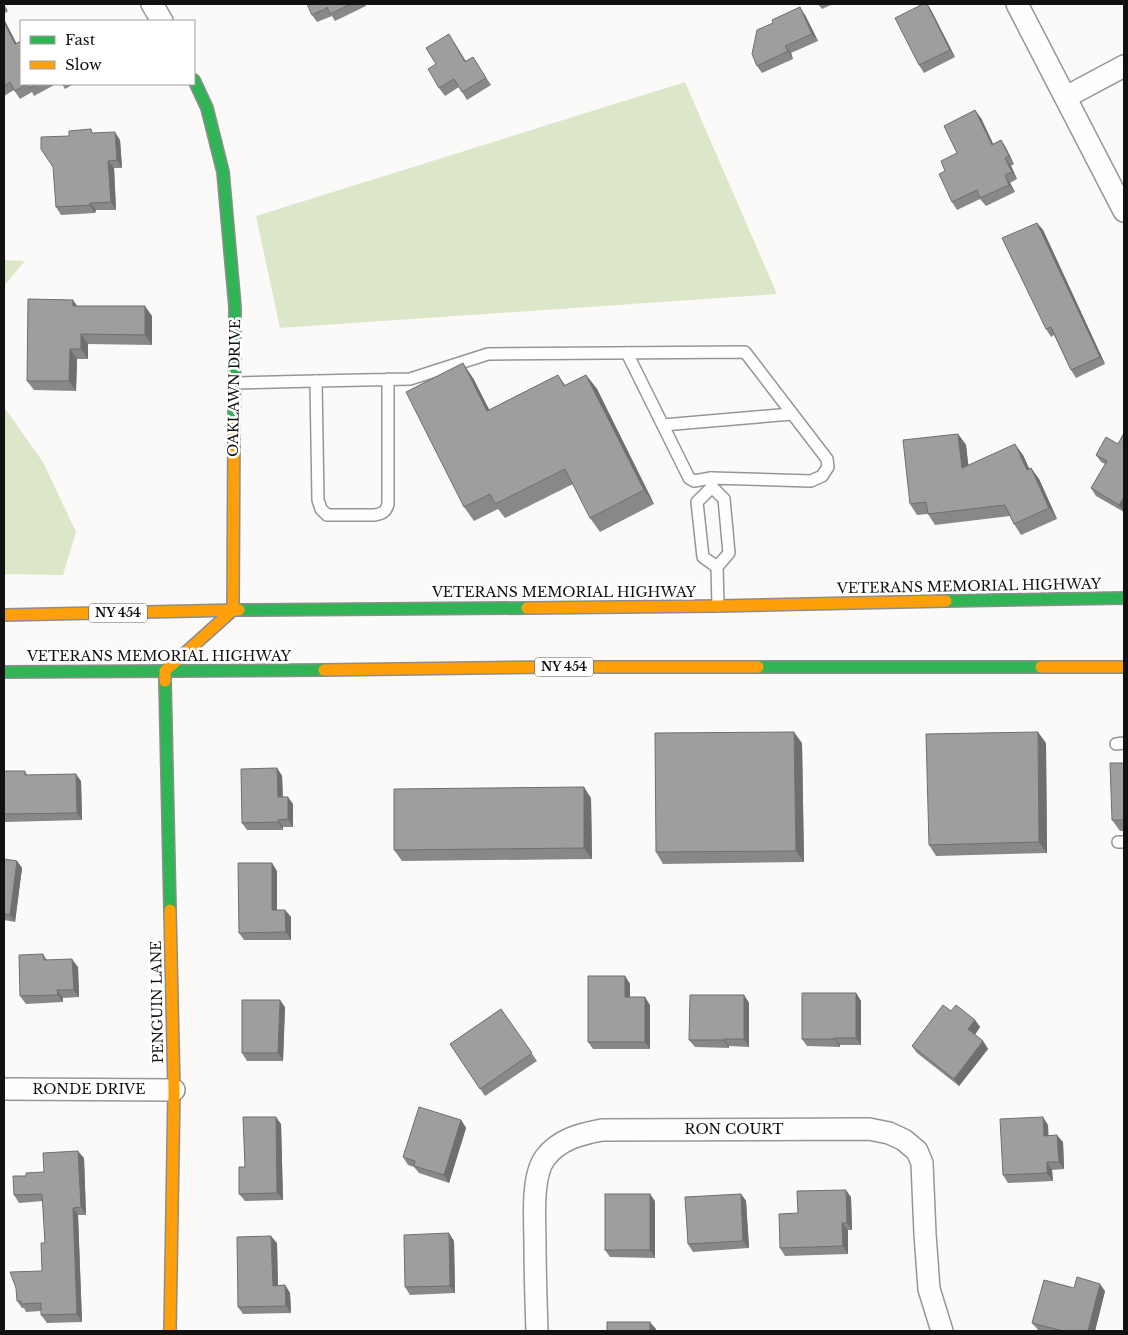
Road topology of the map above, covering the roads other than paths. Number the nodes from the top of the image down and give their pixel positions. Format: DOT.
graph roads {
  1 [pos="152,4"];
  2 [pos="1018,4"];
  3 [pos="161,20"];
  4 [pos="1124,66"];
  5 [pos="195,82"];
  6 [pos="1066,97"];
  7 [pos="1124,211"];
  8 [pos="627,353"];
  9 [pos="388,379"];
  10 [pos="316,381"];
  11 [pos="234,383"];
  12 [pos="792,414"];
  13 [pos="663,425"];
  14 [pos="712,483"];
  15 [pos="717,567"];
  16 [pos="1124,598"];
  17 [pos="718,606"];
  18 [pos="233,610"];
  19 [pos="4,615"];
  20 [pos="1124,668"];
  21 [pos="164,671"];
  22 [pos="4,672"];
  23 [pos="4,1089"];
  24 [pos="174,1090"];
  25 [pos="170,1331"];
  26 [pos="537,1331"];
  27 [pos="942,1331"];
  1 -- 3 [label="street"];
  2 -- 6 [label="street"];
  4 -- 6 [label="street"];
  5 -- 11 [label="main road, OAKLAWN DRIVE"];
  6 -- 7 [label="street"];
  8 -- 9 [label="lane"];
  8 -- 12 [label="lane"];
  8 -- 13 [label="lane"];
  9 -- 10 [label="lane"];
  9 -- 10 [label="lane"];
  10 -- 11 [label="lane"];
  11 -- 18 [label="main road, OAKLAWN DRIVE"];
  12 -- 13 [label="lane"];
  12 -- 14 [label="lane"];
  13 -- 14 [label="lane"];
  14 -- 15 [label="lane"];
  14 -- 15 [label="lane"];
  15 -- 17 [label="lane"];
  16 -- 17 [label="main road, VETERANS MEMORIAL HIGHWAY / NY 454"];
  17 -- 18 [label="main road, VETERANS MEMORIAL HIGHWAY / NY 454"];
  18 -- 19 [label="main road, VETERANS MEMORIAL HIGHWAY / NY 454"];
  18 -- 21 [label="main road"];
  20 -- 21 [label="main road, VETERANS MEMORIAL HIGHWAY / NY 454"];
  21 -- 22 [label="main road, VETERANS MEMORIAL HIGHWAY / NY 454"];
  21 -- 24 [label="main road, PENGUIN LANE"];
  23 -- 24 [label="street, RONDE DRIVE"];
  24 -- 25 [label="main road, PENGUIN LANE"];
  26 -- 27 [label="street, RON COURT"];
}
